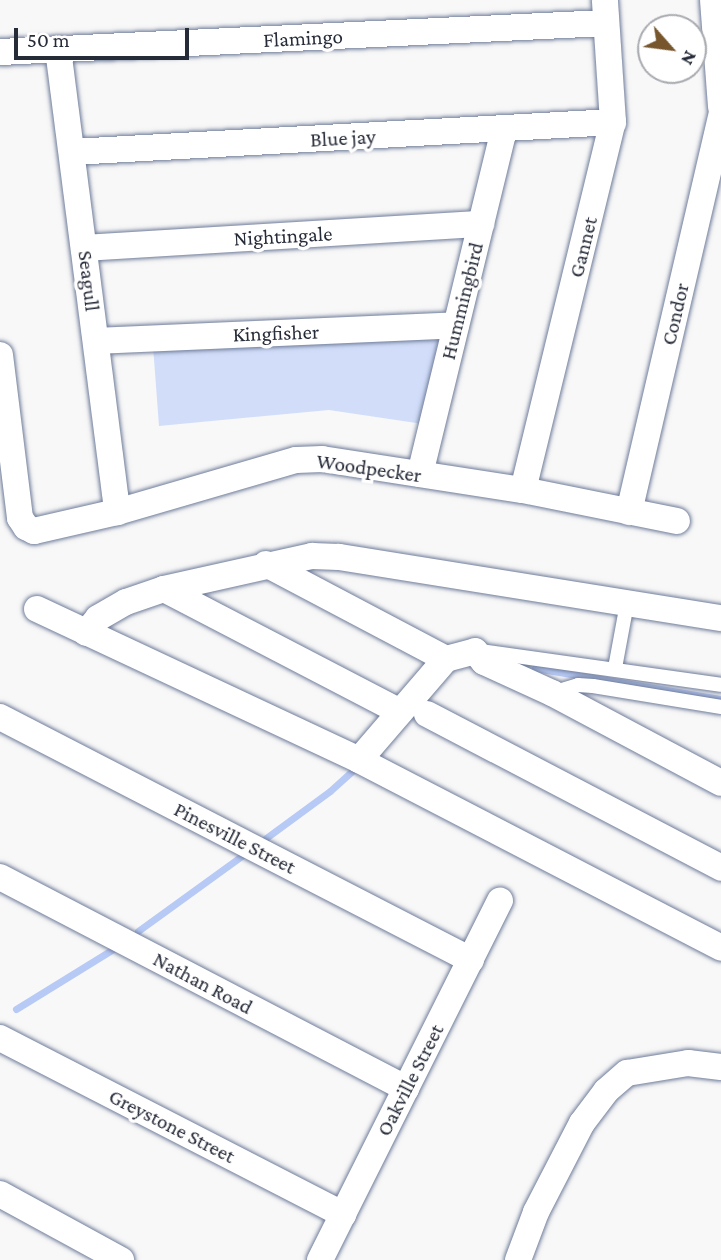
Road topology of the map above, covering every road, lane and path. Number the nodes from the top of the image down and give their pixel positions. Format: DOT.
graph roads {
  1 [pos="713,0"];
  2 [pos="605,11"];
  3 [pos="58,50"];
  4 [pos="0,52"];
  5 [pos="721,107"];
  6 [pos="721,116"];
  7 [pos="613,122"];
  8 [pos="504,129"];
  9 [pos="72,152"];
  10 [pos="481,224"];
  11 [pos="84,248"];
  12 [pos="456,325"];
  13 [pos="96,341"];
  14 [pos="0,355"];
  15 [pos="420,474"];
  16 [pos="523,490"];
  17 [pos="117,512"];
  18 [pos="629,512"];
  19 [pos="677,521"];
  20 [pos="266,564"];
  21 [pos="164,589"];
  22 [pos="627,603"];
  23 [pos="37,609"];
  24 [pos="721,618"];
  25 [pos="86,634"];
  26 [pos="475,651"];
  27 [pos="446,659"];
  28 [pos="615,668"];
  29 [pos="721,685"];
  30 [pos="552,693"];
  31 [pos="721,707"];
  32 [pos="400,712"];
  33 [pos="427,714"];
  34 [pos="0,717"];
  35 [pos="359,760"];
  36 [pos="721,783"];
  37 [pos="721,868"];
  38 [pos="0,877"];
  39 [pos="500,901"];
  40 [pos="721,948"];
  41 [pos="471,960"];
  42 [pos="0,1038"];
  43 [pos="721,1067"];
  44 [pos="406,1088"];
  45 [pos="0,1194"];
  46 [pos="343,1214"];
  47 [pos="121,1260"];
  48 [pos="320,1260"];
  49 [pos="518,1260"];
  1 -- 5 [label="street"];
  2 -- 3 [label="street, Flamingo"];
  2 -- 7 [label="street, Gannet"];
  3 -- 4 [label="street, Flamingo"];
  3 -- 9 [label="street, Seagull"];
  6 -- 18 [label="street, Condor"];
  7 -- 8 [label="street, Blue jay"];
  7 -- 16 [label="street, Gannet"];
  8 -- 9 [label="street, Blue jay"];
  8 -- 10 [label="street, Hummingbird"];
  9 -- 11 [label="street, Seagull"];
  10 -- 11 [label="street, Nightingale"];
  10 -- 12 [label="street, Hummingbird"];
  11 -- 13 [label="street, Seagull"];
  12 -- 13 [label="street, Kingfisher"];
  12 -- 15 [label="street, Hummingbird"];
  13 -- 17 [label="street, Seagull"];
  14 -- 17 [label="street, Woodpecker"];
  15 -- 16 [label="street, Woodpecker"];
  15 -- 17 [label="street, Woodpecker"];
  16 -- 18 [label="street, Woodpecker"];
  18 -- 19 [label="street, Woodpecker"];
  20 -- 21 [label="street"];
  20 -- 22 [label="street"];
  20 -- 27 [label="street"];
  21 -- 25 [label="street"];
  21 -- 32 [label="street"];
  22 -- 24 [label="street"];
  22 -- 28 [label="lane"];
  23 -- 25 [label="street"];
  25 -- 35 [label="street"];
  26 -- 27 [label="street"];
  26 -- 28 [label="lane"];
  26 -- 30 [label="street"];
  27 -- 32 [label="street"];
  28 -- 29 [label="lane"];
  30 -- 31 [label="lane"];
  30 -- 36 [label="street"];
  32 -- 35 [label="street"];
  33 -- 37 [label="street"];
  34 -- 41 [label="street, Pinesville Street"];
  35 -- 40 [label="street"];
  38 -- 44 [label="street, Nathan Road"];
  39 -- 41 [label="street, Oakville Street"];
  41 -- 44 [label="street, Oakville Street"];
  42 -- 46 [label="street, Greystone Street"];
  43 -- 49 [label="street"];
  44 -- 46 [label="street, Oakville Street"];
  45 -- 47 [label="street"];
  46 -- 48 [label="street, Oakville Street"];
}
